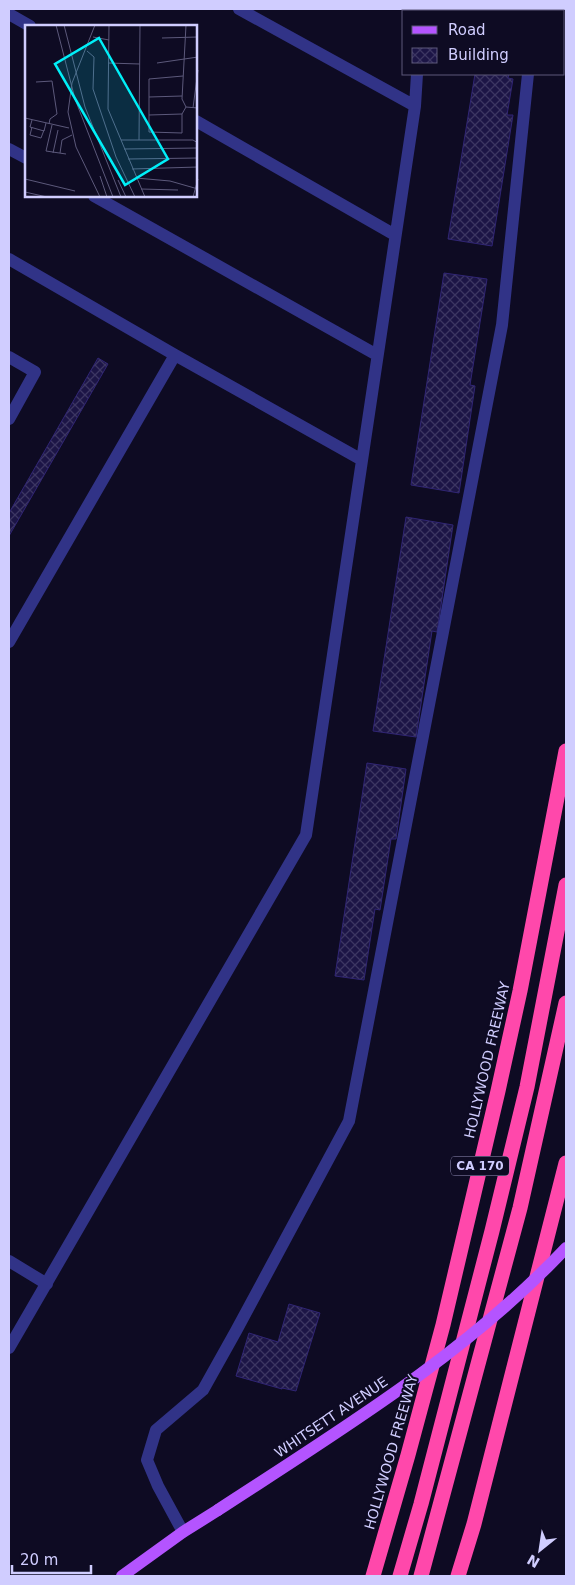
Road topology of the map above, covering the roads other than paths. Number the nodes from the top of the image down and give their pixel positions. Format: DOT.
graph roads {
  1 [pos="240,9"];
  2 [pos="9,14"];
  3 [pos="28,25"];
  4 [pos="417,75"];
  5 [pos="528,75"];
  6 [pos="415,106"];
  7 [pos="198,122"];
  8 [pos="9,149"];
  9 [pos="25,157"];
  10 [pos="98,198"];
  11 [pos="395,234"];
  12 [pos="9,259"];
  13 [pos="175,355"];
  14 [pos="377,355"];
  15 [pos="9,357"];
  16 [pos="9,419"];
  17 [pos="362,460"];
  18 [pos="9,642"];
  19 [pos="566,751"];
  20 [pos="566,886"];
  21 [pos="566,1003"];
  22 [pos="566,1163"];
  23 [pos="566,1248"];
  24 [pos="9,1261"];
  25 [pos="47,1284"];
  26 [pos="9,1348"];
  27 [pos="183,1532"];
  28 [pos="122,1576"];
  29 [pos="372,1576"];
  30 [pos="400,1576"];
  31 [pos="421,1576"];
  32 [pos="458,1576"];
  1 -- 6 [label="lane"];
  2 -- 3 [label="lane"];
  4 -- 6 [label="lane"];
  5 -- 27 [label="lane"];
  6 -- 11 [label="lane"];
  7 -- 11 [label="lane"];
  8 -- 9 [label="lane"];
  10 -- 14 [label="lane"];
  11 -- 14 [label="lane"];
  12 -- 13 [label="lane"];
  13 -- 17 [label="lane"];
  13 -- 18 [label="lane"];
  14 -- 17 [label="lane"];
  15 -- 16 [label="lane"];
  17 -- 25 [label="lane"];
  19 -- 29 [label="highway, HOLLYWOOD FREEWAY / CA 170"];
  20 -- 30 [label="highway"];
  21 -- 31 [label="highway"];
  22 -- 32 [label="highway"];
  23 -- 27 [label="main road, WHITSETT AVENUE, bridge"];
  24 -- 25 [label="lane"];
  25 -- 26 [label="lane"];
  27 -- 28 [label="main road, WHITSETT AVENUE"];
}
